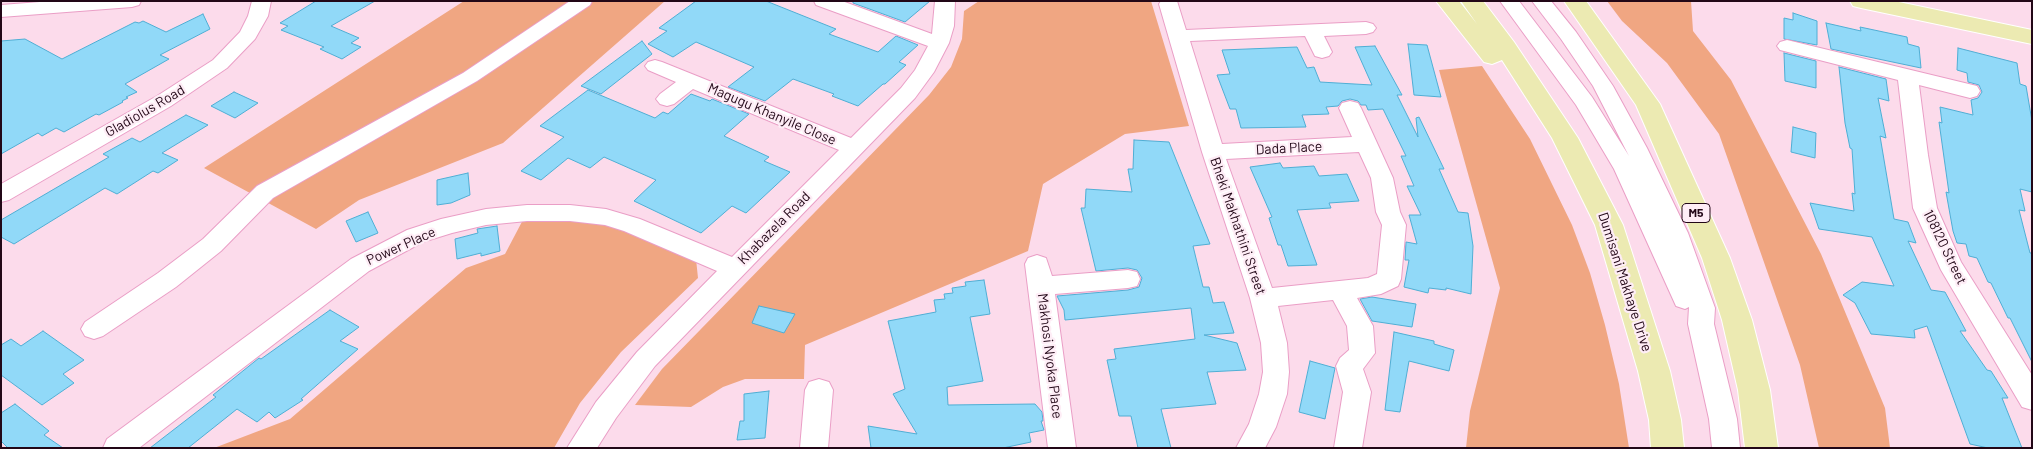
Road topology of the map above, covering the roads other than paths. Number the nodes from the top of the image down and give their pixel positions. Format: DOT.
graph roads {
  1 [pos="132,1"];
  2 [pos="262,1"];
  3 [pos="583,1"];
  4 [pos="823,1"];
  5 [pos="945,1"];
  6 [pos="1447,1"];
  7 [pos="1472,1"];
  8 [pos="1509,1"];
  9 [pos="1541,1"];
  10 [pos="1575,1"];
  11 [pos="1861,1"];
  12 [pos="1169,4"];
  13 [pos="1,11"];
  14 [pos="1366,28"];
  15 [pos="1312,30"];
  16 [pos="1178,36"];
  17 [pos="2032,37"];
  18 [pos="939,43"];
  19 [pos="1787,46"];
  20 [pos="1322,52"];
  21 [pos="655,66"];
  22 [pos="1908,77"];
  23 [pos="691,81"];
  24 [pos="1970,91"];
  25 [pos="667,99"];
  26 [pos="1541,102"];
  27 [pos="1350,108"];
  28 [pos="1365,144"];
  29 [pos="854,148"];
  30 [pos="1213,152"];
  31 [pos="1,194"];
  32 [pos="734,268"];
  33 [pos="1128,279"];
  34 [pos="1339,289"];
  35 [pos="1263,298"];
  36 [pos="1701,324"];
  37 [pos="94,329"];
  38 [pos="819,390"];
  39 [pos="2032,399"];
  40 [pos="117,448"];
  41 [pos="581,448"];
  42 [pos="814,448"];
  43 [pos="1062,448"];
  44 [pos="1250,448"];
  45 [pos="1348,448"];
  46 [pos="1668,448"];
  47 [pos="1726,448"];
  48 [pos="1762,448"];
  1 -- 13 [label="street"];
  2 -- 31 [label="street, Gladiolus Road"];
  3 -- 37 [label="street"];
  4 -- 18 [label="street"];
  5 -- 18 [label="street, Khabazela Road"];
  6 -- 26 [label="main road"];
  7 -- 26 [label="main road, Dumisani Makhaye Drive"];
  8 -- 36 [label="street"];
  9 -- 36 [label="street"];
  10 -- 48 [label="main road, M5"];
  11 -- 17 [label="main road"];
  12 -- 16 [label="street, Bheki Makhathini Street"];
  14 -- 15 [label="street"];
  15 -- 16 [label="street"];
  15 -- 20 [label="street"];
  16 -- 30 [label="street, Bheki Makhathini Street"];
  18 -- 29 [label="street, Khabazela Road"];
  19 -- 22 [label="street"];
  21 -- 23 [label="street, Magugu Khanyile Close"];
  22 -- 24 [label="street"];
  22 -- 39 [label="street, 108120 Street"];
  23 -- 25 [label="street, Magugu Khanyile Close"];
  23 -- 29 [label="street, Magugu Khanyile Close"];
  26 -- 46 [label="main road, Dumisani Makhaye Drive"];
  27 -- 28 [label="street"];
  28 -- 30 [label="street, Dada Place"];
  28 -- 34 [label="street"];
  29 -- 32 [label="street, Khabazela Road"];
  30 -- 35 [label="street, Bheki Makhathini Street"];
  32 -- 40 [label="street, Power Place"];
  32 -- 41 [label="street, Khabazela Road"];
  33 -- 43 [label="street, Makhosi Nyoka Place"];
  34 -- 35 [label="street"];
  34 -- 45 [label="street"];
  35 -- 44 [label="street, Bheki Makhathini Street"];
  36 -- 47 [label="street"];
  38 -- 42 [label="street"];
}
